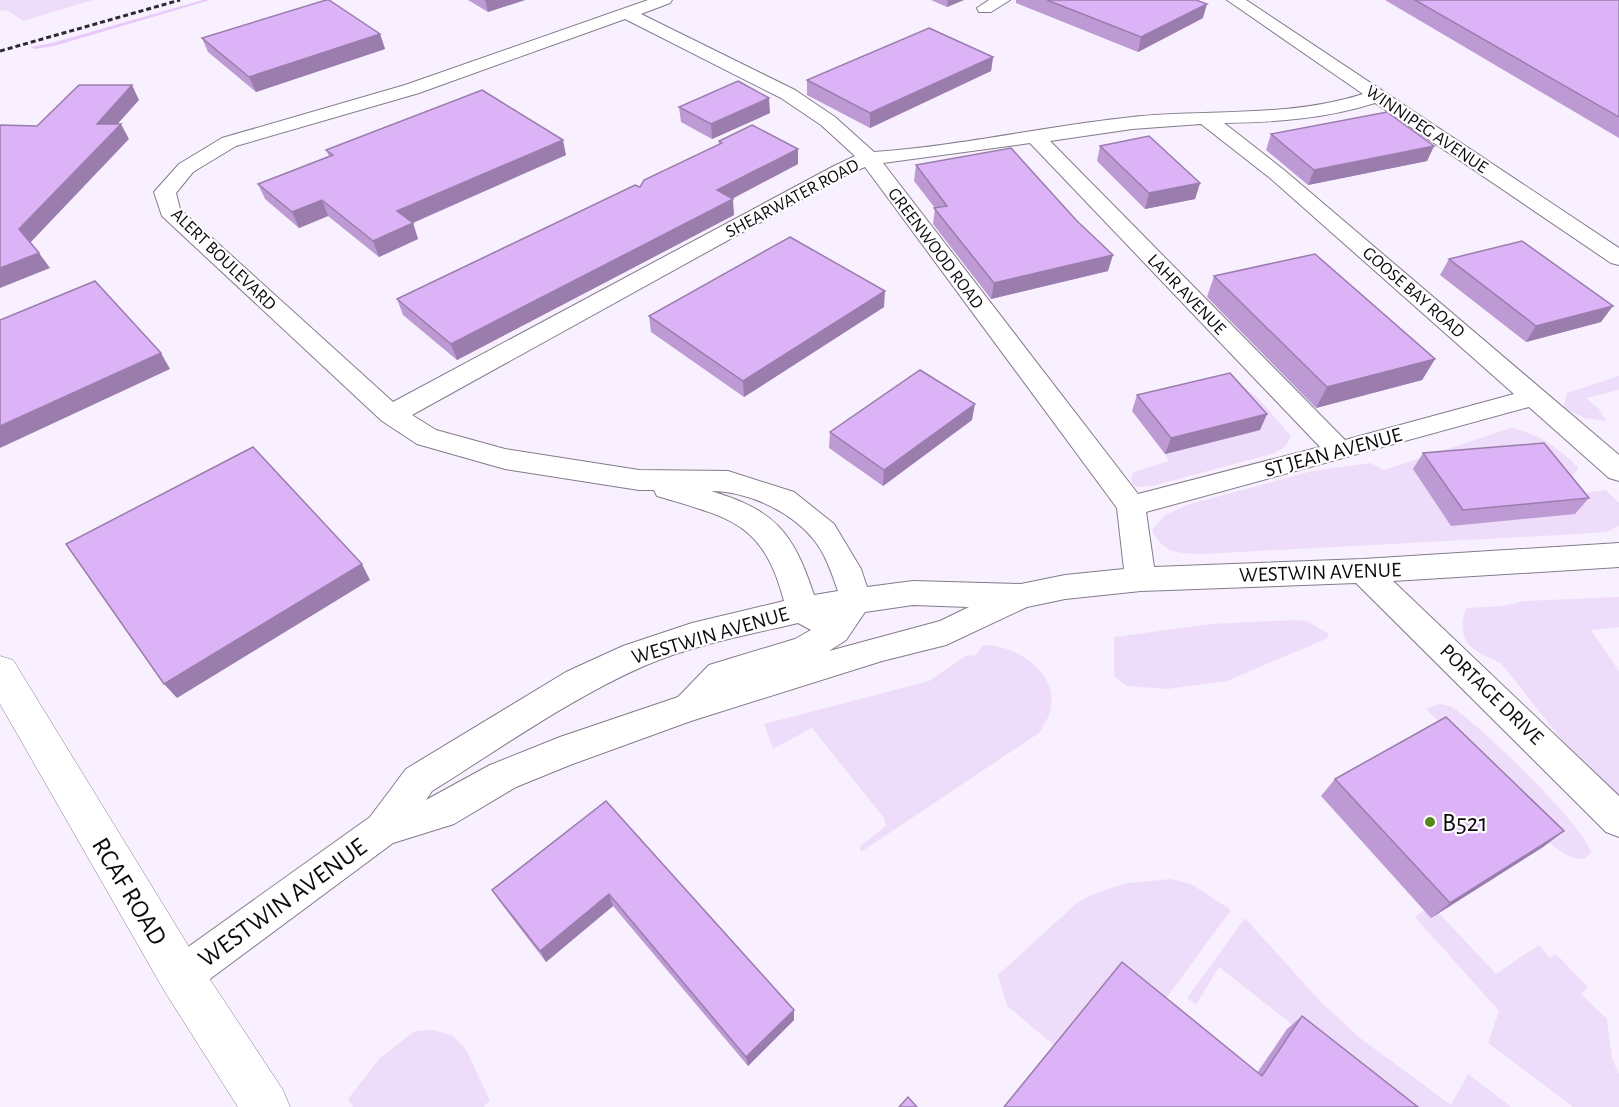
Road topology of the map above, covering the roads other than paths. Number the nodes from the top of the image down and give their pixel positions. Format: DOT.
graph roads {
  1 [pos="664,0"];
  2 [pos="1002,0"];
  3 [pos="1235,0"];
  4 [pos="985,8"];
  5 [pos="626,13"];
  6 [pos="1376,96"];
  7 [pos="1205,118"];
  8 [pos="1034,136"];
  9 [pos="869,158"];
  10 [pos="1619,258"];
  11 [pos="1534,396"];
  12 [pos="392,415"];
  13 [pos="1340,451"];
  14 [pos="1619,471"];
  15 [pos="639,480"];
  16 [pos="1131,506"];
  17 [pos="1619,555"];
  18 [pos="1363,571"];
  19 [pos="1141,579"];
  20 [pos="1022,596"];
  21 [pos="856,601"];
  22 [pos="802,609"];
  23 [pos="835,631"];
  24 [pos="882,648"];
  25 [pos="0,671"];
  26 [pos="690,707"];
  27 [pos="1619,820"];
  28 [pos="383,829"];
  29 [pos="181,976"];
  30 [pos="266,1107"];
  1 -- 5 [label="street, ALERT BOULEVARD"];
  2 -- 4 [label="street"];
  3 -- 6 [label="street, WINNIPEG AVENUE"];
  5 -- 9 [label="street, GREENWOOD ROAD"];
  5 -- 12 [label="street, ALERT BOULEVARD"];
  6 -- 7 [label="street, SHEARWATER ROAD"];
  6 -- 10 [label="street, WINNIPEG AVENUE"];
  7 -- 8 [label="street, SHEARWATER ROAD"];
  7 -- 11 [label="street, GOOSE BAY ROAD"];
  8 -- 9 [label="street, SHEARWATER ROAD"];
  8 -- 13 [label="street, LAHR AVENUE"];
  9 -- 12 [label="street, SHEARWATER ROAD"];
  9 -- 16 [label="street, GREENWOOD ROAD"];
  11 -- 13 [label="street, ST JEAN AVENUE"];
  11 -- 14 [label="street, GOOSE BAY ROAD"];
  12 -- 15 [label="street, ALERT BOULEVARD"];
  13 -- 16 [label="street, ST JEAN AVENUE"];
  15 -- 21 [label="street, ALERT BOULEVARD"];
  15 -- 22 [label="street, ALERT BOULEVARD"];
  16 -- 19 [label="street, GREENWOOD ROAD"];
  17 -- 18 [label="street, WESTWIN AVENUE"];
  18 -- 19 [label="street, WESTWIN AVENUE"];
  18 -- 27 [label="street, PORTAGE DRIVE"];
  19 -- 20 [label="street, WESTWIN AVENUE"];
  20 -- 21 [label="street, WESTWIN AVENUE"];
  20 -- 24 [label="street, WESTWIN AVENUE"];
  21 -- 22 [label="street, WESTWIN AVENUE"];
  21 -- 23 [label="street"];
  22 -- 23 [label="street"];
  22 -- 28 [label="street, WESTWIN AVENUE"];
  23 -- 24 [label="street"];
  23 -- 26 [label="street"];
  24 -- 26 [label="street, WESTWIN AVENUE"];
  25 -- 29 [label="main road, RCAF ROAD"];
  26 -- 28 [label="street, WESTWIN AVENUE"];
  28 -- 29 [label="street, WESTWIN AVENUE"];
  29 -- 30 [label="main road, RCAF ROAD"];
}
